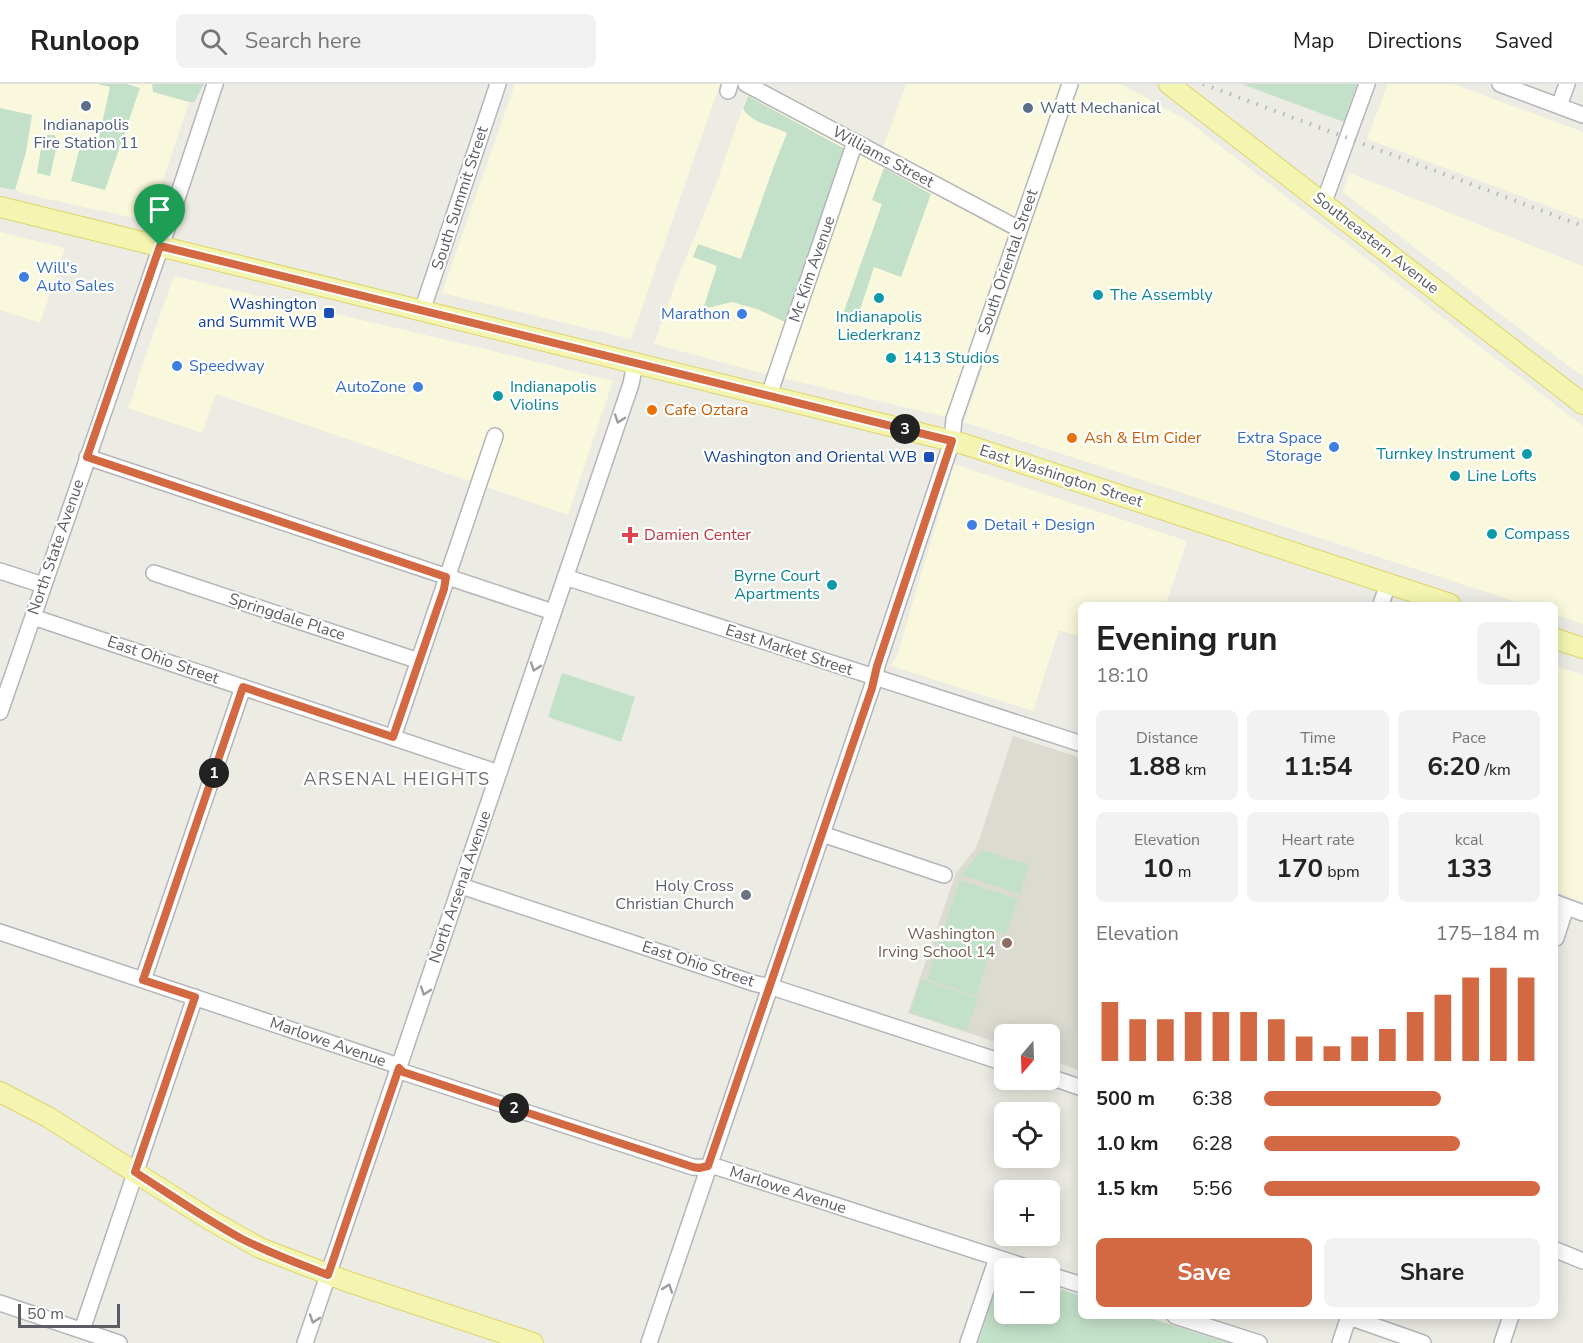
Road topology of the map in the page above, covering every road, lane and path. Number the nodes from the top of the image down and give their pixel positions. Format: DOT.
graph roads {
  1 [pos="215,84"];
  2 [pos="498,84"];
  3 [pos="746,84"];
  4 [pos="1070,84"];
  5 [pos="1169,84"];
  6 [pos="1367,84"];
  7 [pos="1500,84"];
  8 [pos="1567,84"];
  9 [pos="1559,106"];
  10 [pos="1583,115"];
  11 [pos="855,142"];
  12 [pos="1324,202"];
  13 [pos="0,207"];
  14 [pos="1019,229"];
  15 [pos="160,246"];
  16 [pos="422,311"];
  17 [pos="635,363"];
  18 [pos="769,395"];
  19 [pos="1583,404"];
  20 [pos="495,436"];
  21 [pos="952,441"];
  22 [pos="87,457"];
  23 [pos="0,571"];
  24 [pos="154,573"];
  25 [pos="446,577"];
  26 [pos="565,578"];
  27 [pos="1389,584"];
  28 [pos="43,585"];
  29 [pos="1383,602"];
  30 [pos="1444,602"];
  31 [pos="553,612"];
  32 [pos="33,617"];
  33 [pos="1558,640"];
  34 [pos="1583,648"];
  35 [pos="419,661"];
  36 [pos="874,677"];
  37 [pos="243,687"];
  38 [pos="0,712"];
  39 [pos="393,737"];
  40 [pos="1078,743"];
  41 [pos="499,773"];
  42 [pos="822,834"];
  43 [pos="944,874"];
  44 [pos="460,886"];
  45 [pos="1561,905"];
  46 [pos="1583,913"];
  47 [pos="1558,925"];
  48 [pos="0,932"];
  49 [pos="143,980"];
  50 [pos="770,987"];
  51 [pos="195,997"];
  52 [pos="994,1059"];
  53 [pos="399,1068"];
  54 [pos="1060,1080"];
  55 [pos="1078,1087"];
  56 [pos="0,1092"];
  57 [pos="708,1166"];
  58 [pos="135,1172"];
  59 [pos="1558,1251"];
  60 [pos="997,1258"];
  61 [pos="1583,1261"];
  62 [pos="994,1267"];
  63 [pos="328,1275"];
  64 [pos="1060,1278"];
  65 [pos="1078,1284"];
  66 [pos="0,1303"];
  67 [pos="1184,1319"];
  68 [pos="1348,1319"];
  69 [pos="1357,1319"];
  70 [pos="1510,1319"];
  71 [pos="82,1330"];
  72 [pos="119,1343"];
  73 [pos="305,1343"];
  74 [pos="533,1343"];
  75 [pos="649,1343"];
  76 [pos="968,1343"];
  77 [pos="1259,1343"];
  78 [pos="1341,1343"];
  79 [pos="1423,1343"];
  80 [pos="1502,1343"];
  1 -- 15 [label="street, North State Avenue"];
  2 -- 16 [label="street, South Summit Street"];
  3 -- 11 [label="street, Williams Street"];
  4 -- 14 [label="street, South Oriental Street"];
  5 -- 12 [label="main road, Southeastern Avenue"];
  6 -- 12 [label="street"];
  7 -- 9 [label="street"];
  8 -- 9 [label="street"];
  9 -- 10 [label="street"];
  11 -- 14 [label="street, Williams Street"];
  11 -- 18 [label="street, Mc Kim Avenue"];
  12 -- 19 [label="main road, Southeastern Avenue"];
  13 -- 15 [label="main road, East Washington Street"];
  14 -- 21 [label="street, South Oriental Street"];
  15 -- 16 [label="main road, East Washington Street"];
  15 -- 22 [label="street, North State Avenue"];
  16 -- 17 [label="main road, East Washington Street"];
  17 -- 18 [label="main road, East Washington Street"];
  17 -- 26 [label="street, North Arsenal Avenue, one-way"];
  18 -- 21 [label="main road, East Washington Street"];
  20 -- 25 [label="street"];
  21 -- 27 [label="main road, East Washington Street"];
  21 -- 36 [label="street, South Oriental Street"];
  22 -- 25 [label="street"];
  22 -- 28 [label="street, North State Avenue"];
  23 -- 28 [label="street"];
  24 -- 35 [label="street, Springdale Place"];
  25 -- 31 [label="street"];
  25 -- 35 [label="street"];
  26 -- 31 [label="street, North Arsenal Avenue"];
  26 -- 36 [label="street, East Market Street"];
  27 -- 29 [label="street"];
  27 -- 30 [label="main road, East Washington Street"];
  28 -- 32 [label="street, North State Avenue"];
  31 -- 41 [label="street, North Arsenal Avenue, one-way"];
  32 -- 37 [label="street, East Ohio Street"];
  32 -- 38 [label="street, North State Avenue"];
  33 -- 34 [label="main road"];
  35 -- 39 [label="street"];
  36 -- 40 [label="street, East Market Street"];
  36 -- 42 [label="street, South Oriental Street"];
  37 -- 39 [label="street, East Ohio Street"];
  37 -- 49 [label="street"];
  39 -- 41 [label="street, East Ohio Street"];
  41 -- 44 [label="street, North Arsenal Avenue"];
  42 -- 43 [label="street"];
  42 -- 50 [label="street, South Oriental Street"];
  44 -- 50 [label="street, East Ohio Street"];
  44 -- 53 [label="street, North Arsenal Avenue, one-way"];
  45 -- 46 [label="street"];
  45 -- 47 [label="street"];
  48 -- 49 [label="street, Marlowe Avenue"];
  49 -- 51 [label="street, Marlowe Avenue"];
  50 -- 52 [label="street, East Ohio Street"];
  50 -- 57 [label="street, South Oriental Street"];
  51 -- 53 [label="street, Marlowe Avenue"];
  51 -- 58 [label="street"];
  53 -- 57 [label="street, Marlowe Avenue"];
  53 -- 63 [label="street, North Arsenal Avenue"];
  54 -- 55 [label="street"];
  56 -- 58 [label="main road"];
  57 -- 60 [label="street, Marlowe Avenue"];
  75 -- 57 [label="street, South Oriental Street, one-way"];
  58 -- 63 [label="main road"];
  58 -- 71 [label="street"];
  59 -- 61 [label="street"];
  62 -- 76 [label="street"];
  63 -- 73 [label="street, North Arsenal Avenue, one-way"];
  63 -- 74 [label="main road"];
  64 -- 65 [label="street"];
  66 -- 71 [label="street"];
  67 -- 77 [label="street"];
  68 -- 78 [label="street"];
  69 -- 79 [label="street"];
  70 -- 80 [label="street"];
  71 -- 72 [label="street"];
}
